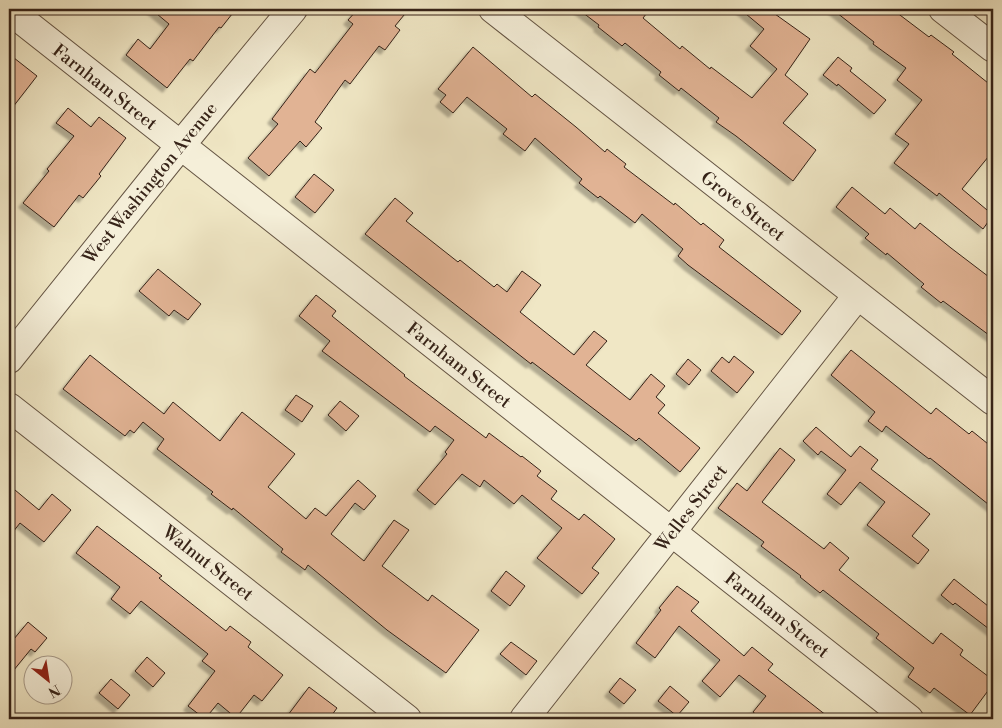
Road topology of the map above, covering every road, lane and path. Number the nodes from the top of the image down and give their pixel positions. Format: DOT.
graph roads {
  1 [pos="293,9"];
  2 [pos="493,9"];
  3 [pos="944,9"];
  4 [pos="9,10"];
  5 [pos="993,48"];
  6 [pos="180,146"];
  7 [pos="857,296"];
  8 [pos="9,359"];
  9 [pos="993,401"];
  10 [pos="9,407"];
  11 [pos="672,532"];
  12 [pos="408,719"];
  13 [pos="524,719"];
  14 [pos="909,719"];
  1 -- 6 [label="street, West Washington Avenue"];
  2 -- 7 [label="street, Grove Street"];
  3 -- 5 [label="street"];
  4 -- 6 [label="street, Farnham Street"];
  6 -- 8 [label="street, West Washington Avenue"];
  6 -- 11 [label="street, Farnham Street"];
  7 -- 9 [label="street, Grove Street"];
  7 -- 11 [label="street, Welles Street"];
  10 -- 12 [label="street, Walnut Street"];
  11 -- 13 [label="street, Welles Street"];
  11 -- 14 [label="street, Farnham Street"];
}
